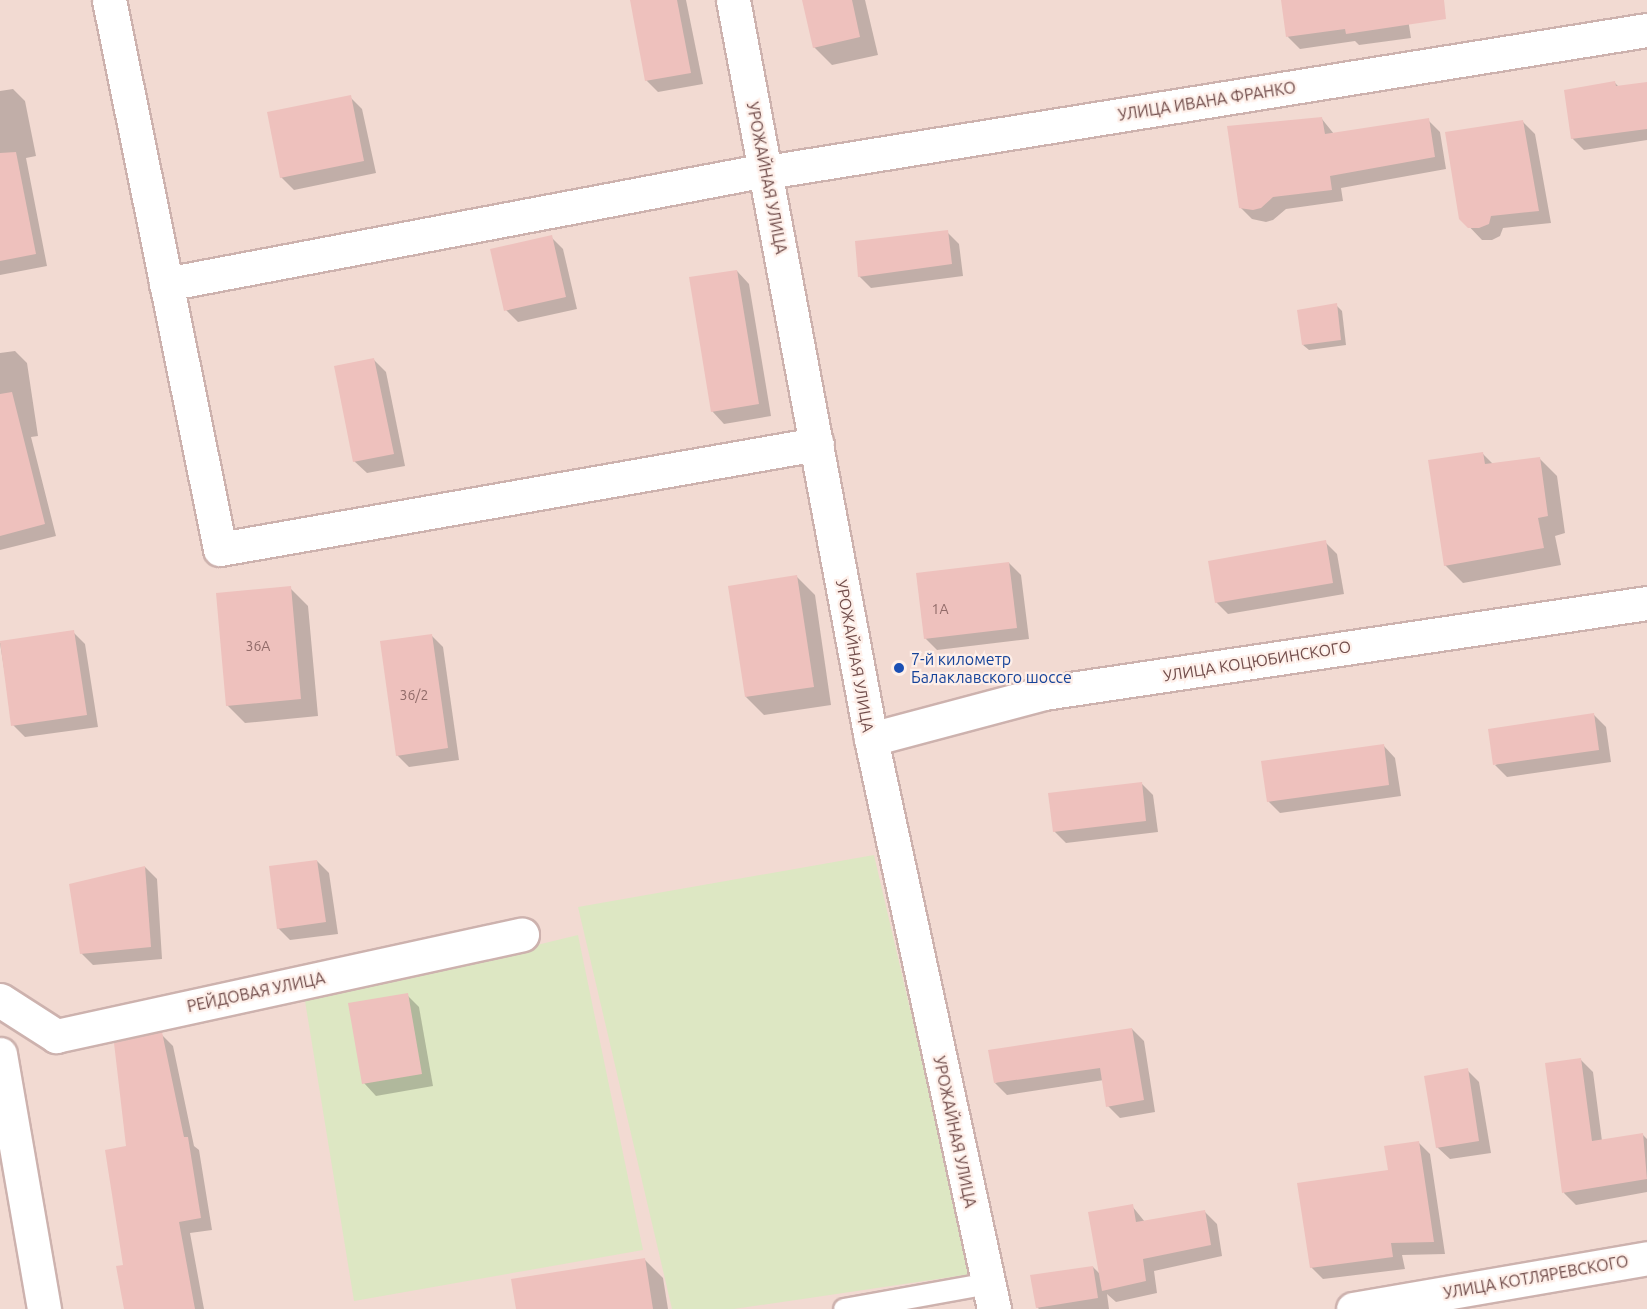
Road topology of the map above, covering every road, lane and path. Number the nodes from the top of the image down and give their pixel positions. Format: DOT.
graph roads {
  1 [pos="109,0"];
  2 [pos="734,0"];
  3 [pos="1647,30"];
  4 [pos="766,171"];
  5 [pos="166,284"];
  6 [pos="817,444"];
  7 [pos="1647,603"];
  8 [pos="871,739"];
  9 [pos="522,934"];
  10 [pos="0,1000"];
  11 [pos="0,1054"];
  12 [pos="1647,1258"];
  13 [pos="991,1296"];
  14 [pos="44,1309"];
  15 [pos="844,1309"];
  16 [pos="1353,1309"];
  1 -- 5 [label="street"];
  2 -- 4 [label="street, УРОЖАЙНАЯ УЛИЦА"];
  3 -- 4 [label="street, УЛИЦА ИВАНА ФРАНКО"];
  4 -- 5 [label="street, УЛИЦА ИВАНА ФРАНКО"];
  4 -- 6 [label="street, УРОЖАЙНАЯ УЛИЦА"];
  5 -- 6 [label="street"];
  6 -- 8 [label="street, УРОЖАЙНАЯ УЛИЦА"];
  7 -- 8 [label="street, УЛИЦА КОЦЮБИНСКОГО"];
  8 -- 13 [label="street, УРОЖАЙНАЯ УЛИЦА"];
  9 -- 10 [label="street, РЕЙДОВАЯ УЛИЦА"];
  11 -- 14 [label="street"];
  12 -- 16 [label="street, УЛИЦА КОТЛЯРЕВСКОГО"];
  13 -- 15 [label="lane"];
}
